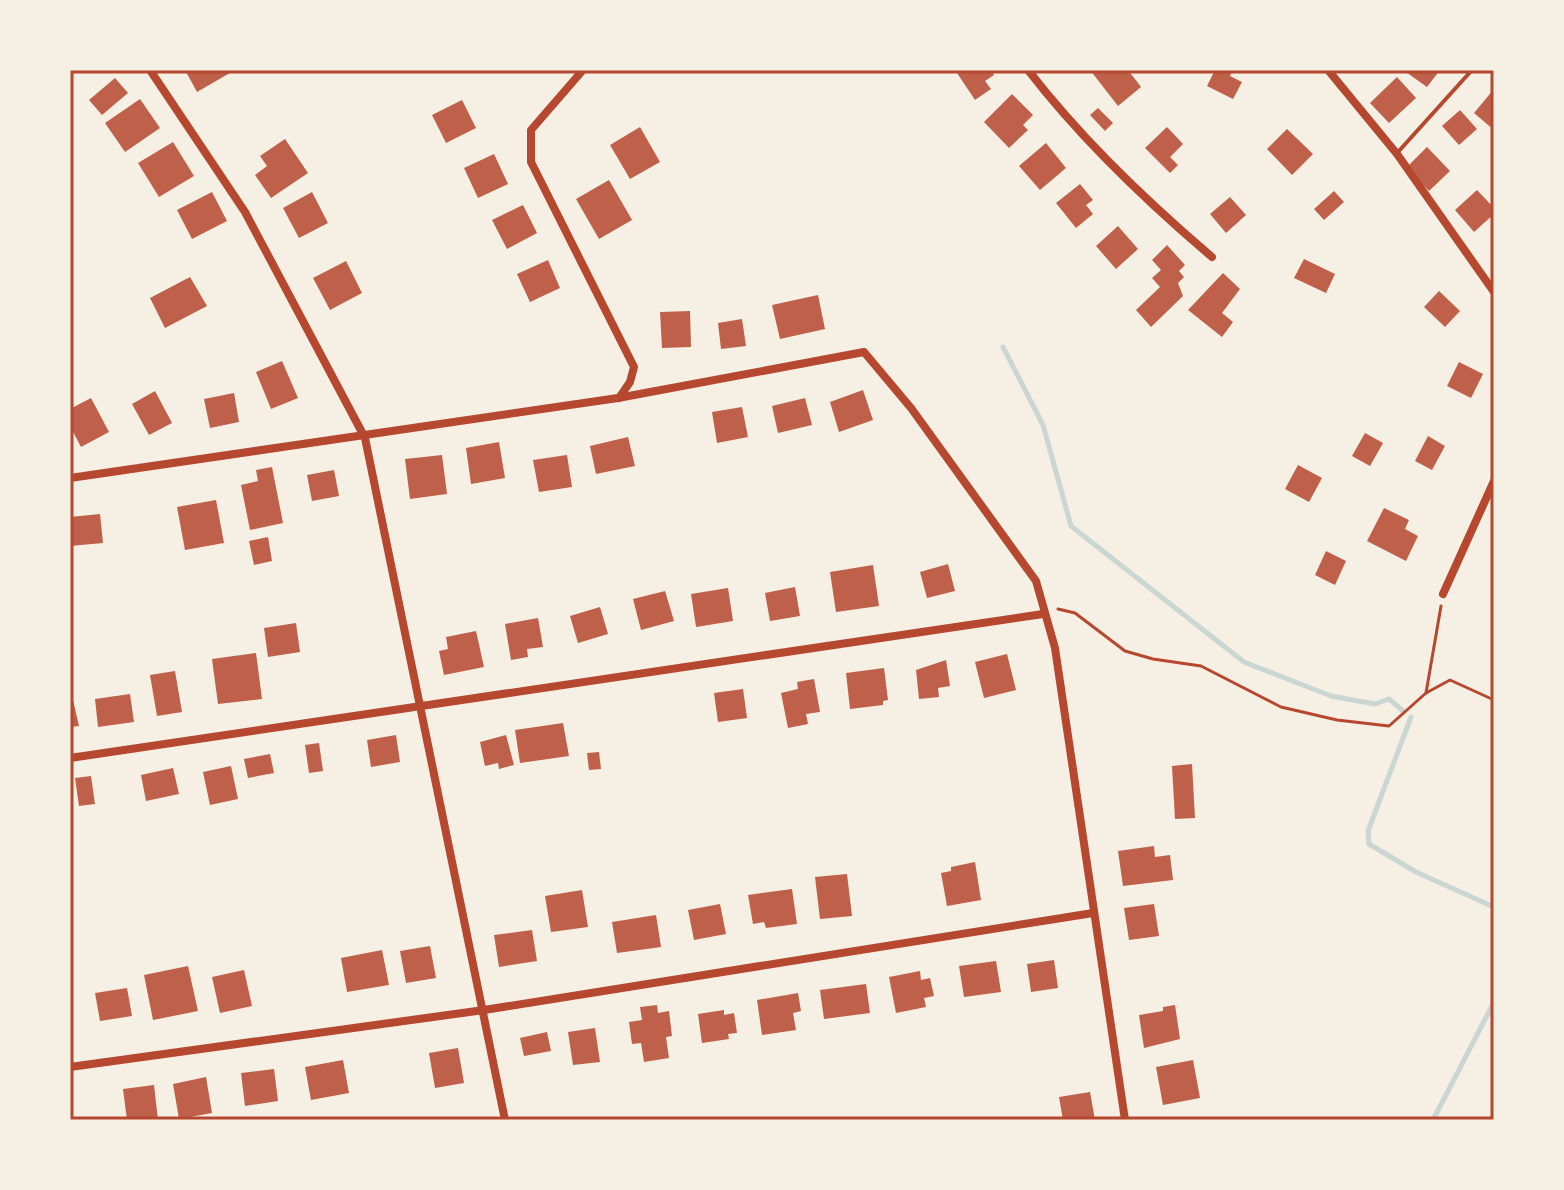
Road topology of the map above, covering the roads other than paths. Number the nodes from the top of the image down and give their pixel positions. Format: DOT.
graph roads {
  1 [pos="150,70"];
  2 [pos="583,70"];
  3 [pos="1028,70"];
  4 [pos="1328,70"];
  5 [pos="1472,70"];
  6 [pos="1397,154"];
  7 [pos="1212,257"];
  8 [pos="1494,292"];
  9 [pos="618,398"];
  10 [pos="365,438"];
  11 [pos="70,478"];
  12 [pos="1494,481"];
  13 [pos="1443,594"];
  14 [pos="1043,614"];
  15 [pos="423,708"];
  16 [pos="70,758"];
  17 [pos="1093,913"];
  18 [pos="484,1010"];
  19 [pos="70,1067"];
  20 [pos="505,1120"];
  21 [pos="1125,1120"];
  1 -- 10 [label="street"];
  2 -- 9 [label="street"];
  3 -- 7 [label="street"];
  4 -- 6 [label="street"];
  5 -- 6 [label="lane"];
  6 -- 8 [label="street"];
  9 -- 10 [label="street"];
  9 -- 14 [label="street"];
  10 -- 11 [label="street"];
  10 -- 15 [label="street"];
  12 -- 13 [label="street"];
  14 -- 15 [label="street"];
  14 -- 17 [label="street"];
  15 -- 16 [label="street"];
  15 -- 18 [label="street"];
  17 -- 18 [label="street"];
  17 -- 21 [label="street"];
  18 -- 19 [label="street"];
  18 -- 20 [label="street"];
}
